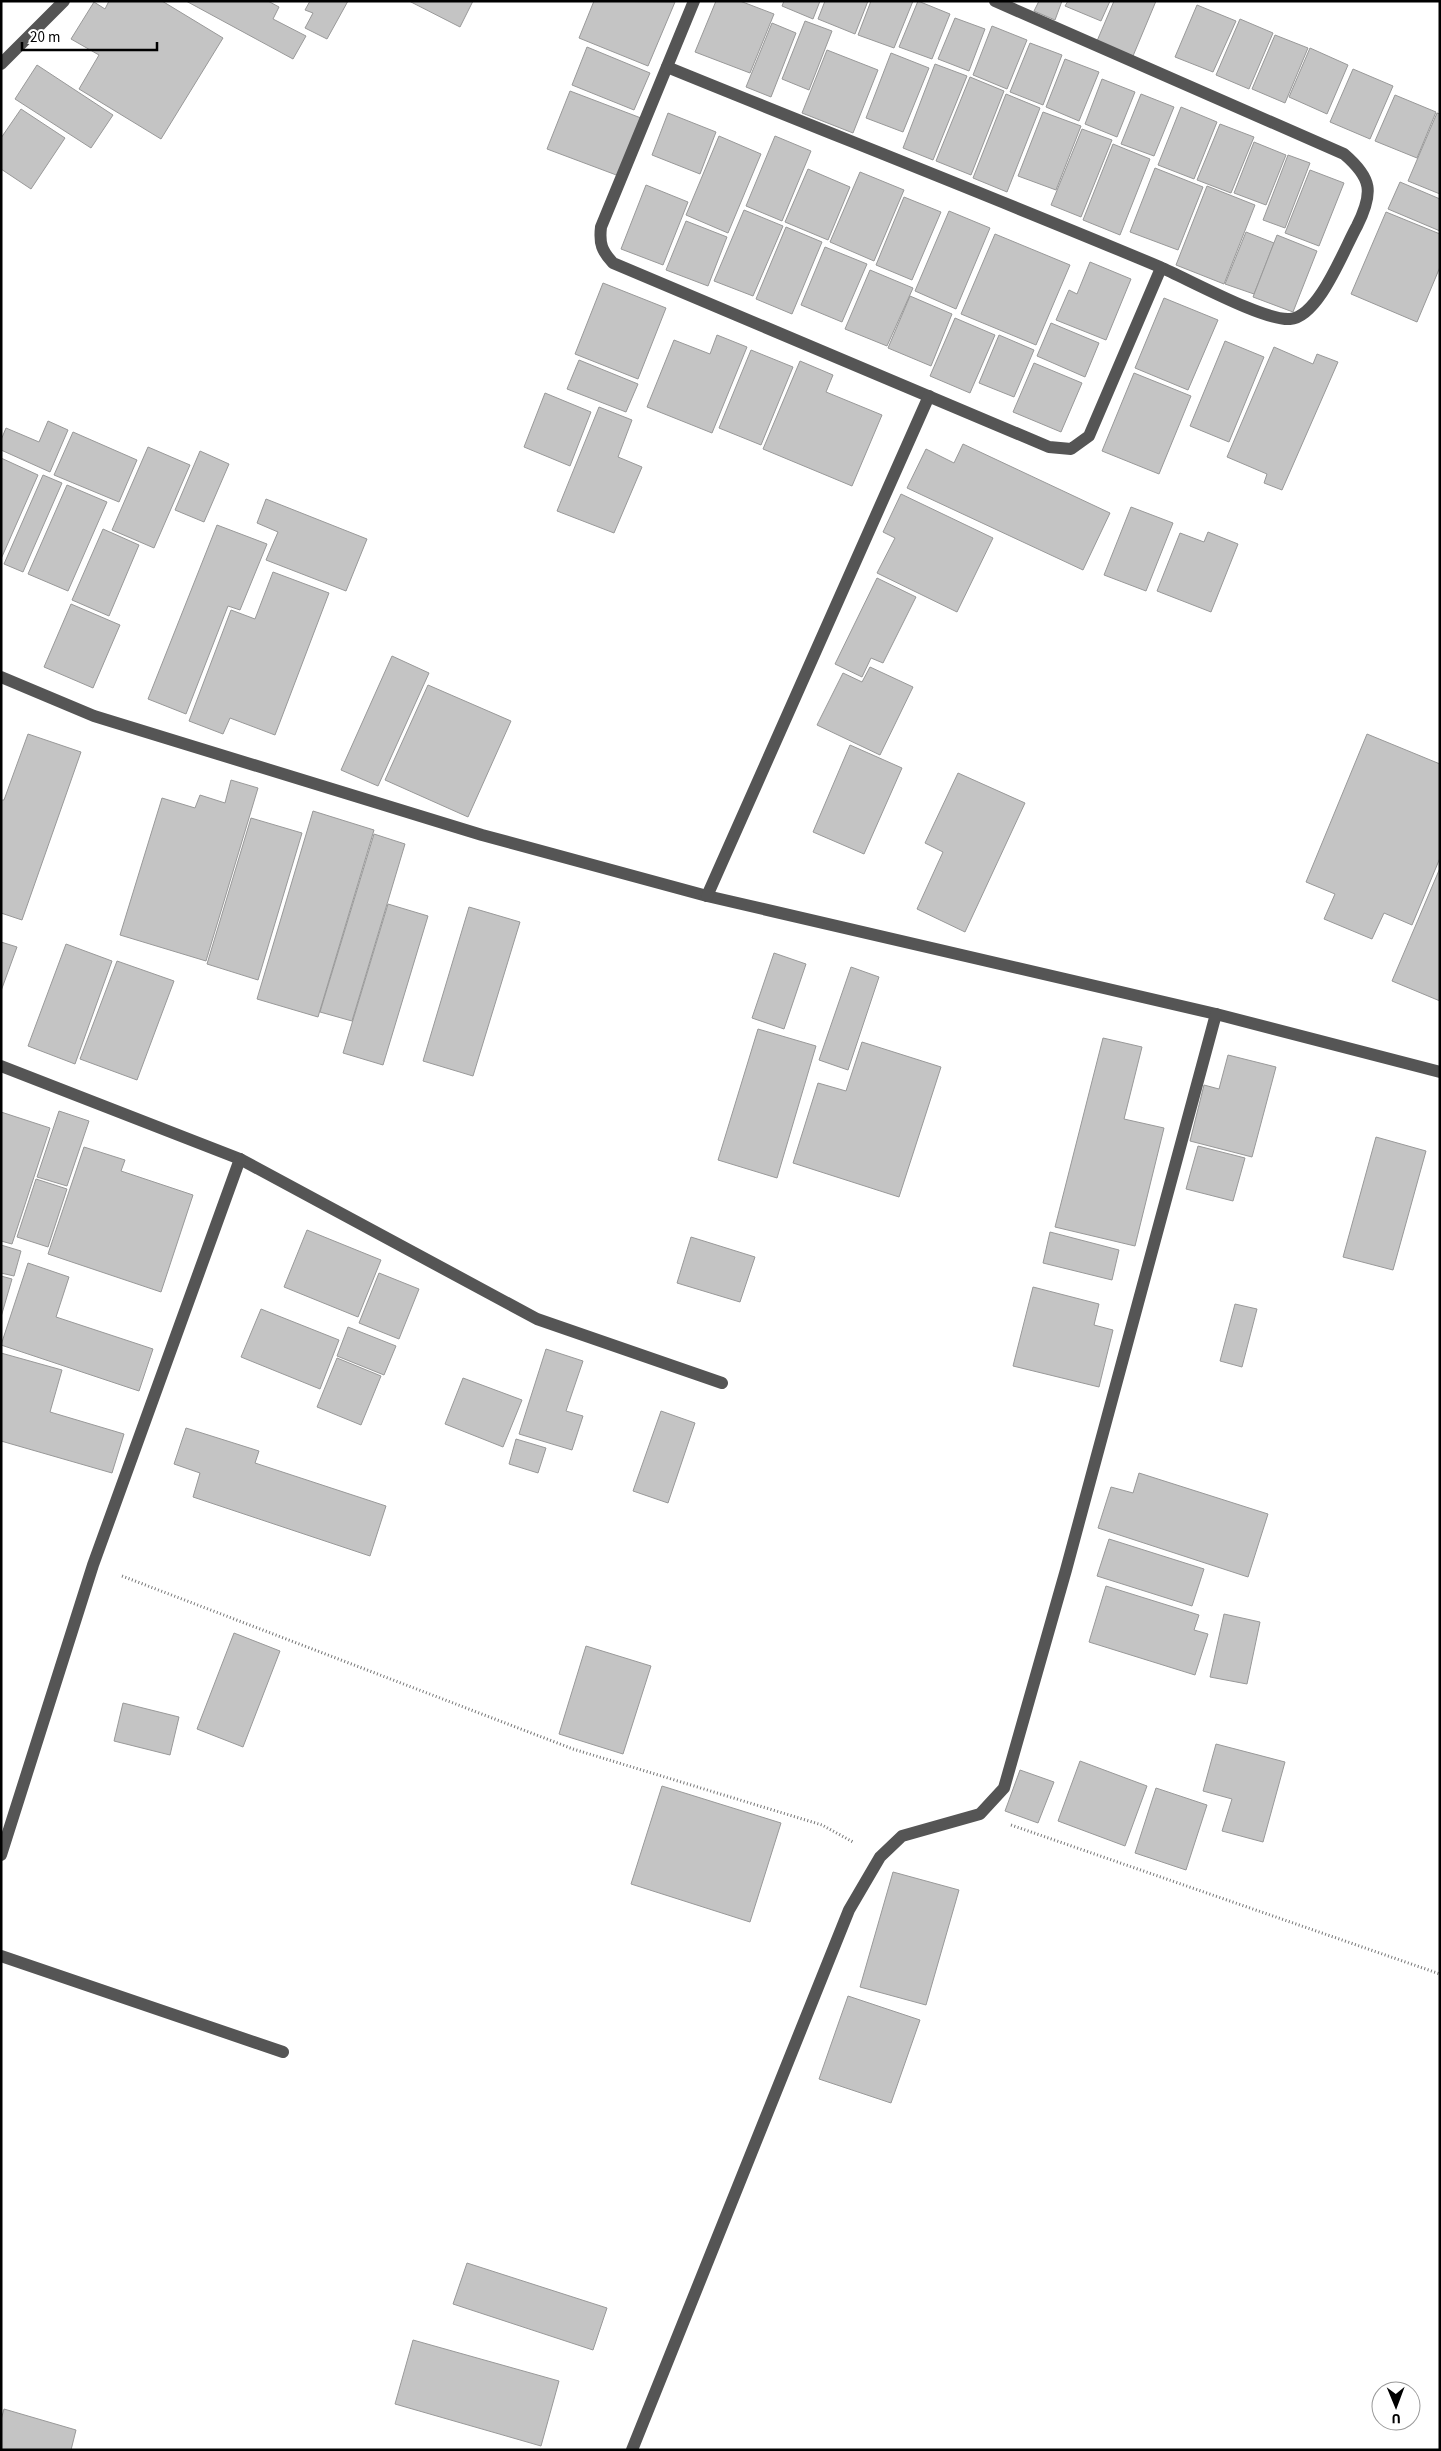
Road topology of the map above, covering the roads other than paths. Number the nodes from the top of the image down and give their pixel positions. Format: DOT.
graph roads {
  1 [pos="64,1"];
  2 [pos="694,1"];
  3 [pos="995,1"];
  4 [pos="1,64"];
  5 [pos="667,67"];
  6 [pos="1161,268"];
  7 [pos="928,396"];
  8 [pos="1,677"];
  9 [pos="707,896"];
  10 [pos="1216,1014"];
  11 [pos="1,1066"];
  12 [pos="1440,1072"];
  13 [pos="240,1159"];
  14 [pos="722,1384"];
  15 [pos="1,1855"];
  16 [pos="1,1956"];
  17 [pos="283,2052"];
  18 [pos="632,2450"];
  1 -- 4 [label="street"];
  2 -- 5 [label="street"];
  3 -- 6 [label="street"];
  5 -- 6 [label="street"];
  5 -- 7 [label="street"];
  6 -- 7 [label="street"];
  7 -- 9 [label="street"];
  8 -- 9 [label="street"];
  9 -- 10 [label="street"];
  10 -- 12 [label="street"];
  10 -- 18 [label="street"];
  11 -- 13 [label="street"];
  13 -- 14 [label="street"];
  13 -- 15 [label="street"];
  16 -- 17 [label="street"];
}
